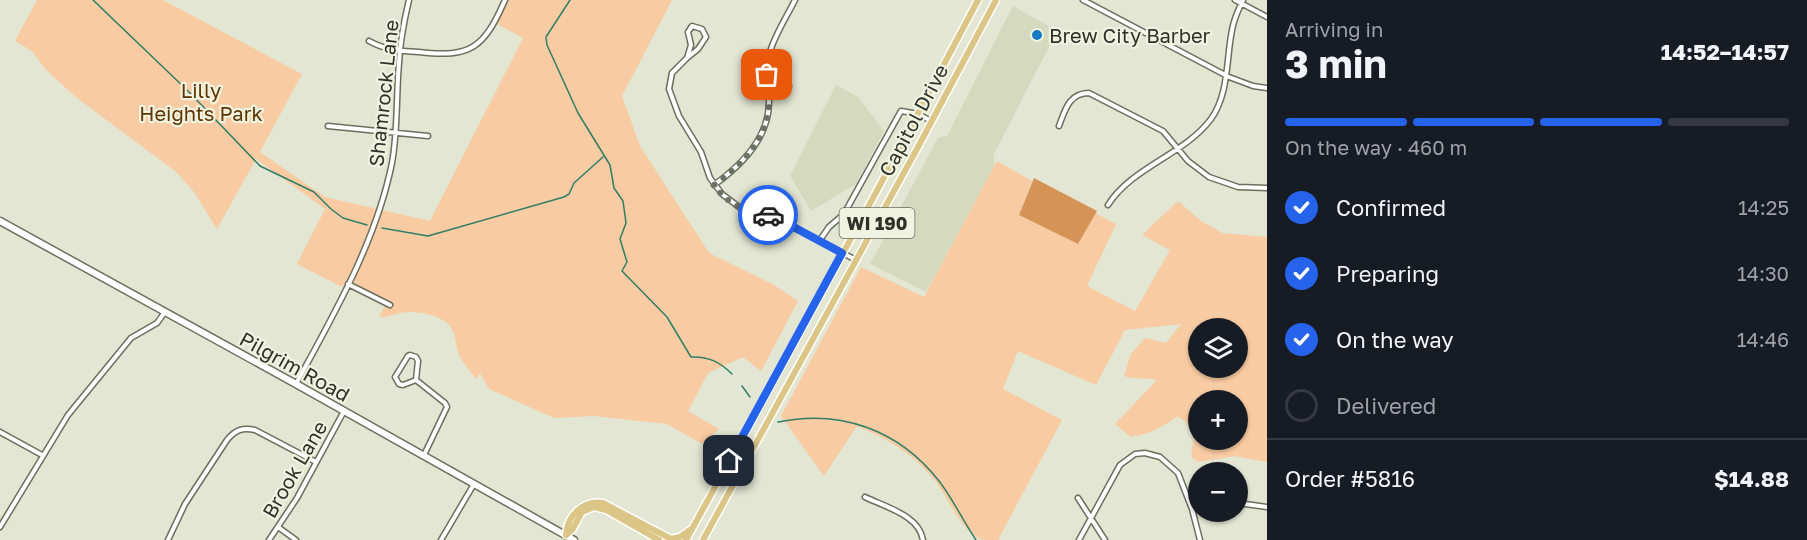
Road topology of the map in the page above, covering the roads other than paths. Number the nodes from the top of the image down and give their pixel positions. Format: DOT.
graph roads {
  1 [pos="409,0"];
  2 [pos="504,0"];
  3 [pos="795,0"];
  4 [pos="978,0"];
  5 [pos="994,0"];
  6 [pos="1083,0"];
  7 [pos="1235,0"];
  8 [pos="1242,2"];
  9 [pos="1267,17"];
  10 [pos="369,41"];
  11 [pos="400,51"];
  12 [pos="687,58"];
  13 [pos="1225,74"];
  14 [pos="789,86"];
  15 [pos="768,88"];
  16 [pos="1267,88"];
  17 [pos="918,114"];
  18 [pos="932,122"];
  19 [pos="328,126"];
  20 [pos="1059,126"];
  21 [pos="396,133"];
  22 [pos="428,136"];
  23 [pos="1178,148"];
  24 [pos="714,185"];
  25 [pos="1267,188"];
  26 [pos="1108,206"];
  27 [pos="0,221"];
  28 [pos="820,240"];
  29 [pos="842,253"];
  30 [pos="856,260"];
  31 [pos="348,284"];
  32 [pos="390,306"];
  33 [pos="165,312"];
  34 [pos="416,380"];
  35 [pos="296,384"];
  36 [pos="769,389"];
  37 [pos="782,396"];
  38 [pos="344,411"];
  39 [pos="0,432"];
  40 [pos="42,455"];
  41 [pos="423,456"];
  42 [pos="316,462"];
  43 [pos="474,484"];
  44 [pos="865,497"];
  45 [pos="1078,498"];
  46 [pos="1188,499"];
  47 [pos="1248,504"];
  48 [pos="1267,507"];
  49 [pos="1091,516"];
  50 [pos="1195,522"];
  51 [pos="0,527"];
  52 [pos="278,527"];
  53 [pos="693,527"];
  54 [pos="564,538"];
  55 [pos="168,540"];
  56 [pos="269,540"];
  57 [pos="296,540"];
  58 [pos="441,540"];
  59 [pos="574,540"];
  60 [pos="660,540"];
  61 [pos="686,540"];
  62 [pos="703,540"];
  63 [pos="924,540"];
  64 [pos="1079,540"];
  65 [pos="1105,540"];
  66 [pos="1200,540"];
  1 -- 11 [label="street, Shamrock Lane"];
  2 -- 11 [label="street"];
  3 -- 15 [label="street"];
  4 -- 17 [label="main road, Capitol Drive / WI 190"];
  5 -- 18 [label="main road, Capitol Drive / WI 190"];
  6 -- 13 [label="street"];
  7 -- 8 [label="street"];
  8 -- 9 [label="street"];
  8 -- 13 [label="street"];
  10 -- 11 [label="street"];
  11 -- 21 [label="street, Shamrock Lane"];
  12 -- 12 [label="street"];
  12 -- 24 [label="street"];
  13 -- 16 [label="street"];
  13 -- 23 [label="street"];
  14 -- 15 [label="street"];
  15 -- 24 [label="street"];
  17 -- 18 [label="street"];
  17 -- 28 [label="street"];
  17 -- 29 [label="main road, Capitol Drive / WI 190"];
  18 -- 30 [label="main road, Capitol Drive / WI 190"];
  19 -- 21 [label="street"];
  20 -- 23 [label="street"];
  21 -- 22 [label="street"];
  21 -- 31 [label="street, Shamrock Lane"];
  23 -- 25 [label="street"];
  23 -- 26 [label="street"];
  24 -- 28 [label="street"];
  27 -- 33 [label="main road, Pilgrim Road"];
  28 -- 29 [label="street"];
  29 -- 30 [label="street"];
  29 -- 36 [label="main road, Capitol Drive / WI 190"];
  30 -- 37 [label="main road, Capitol Drive / WI 190"];
  31 -- 32 [label="street"];
  31 -- 35 [label="street, Shamrock Lane"];
  33 -- 35 [label="main road, Pilgrim Road"];
  33 -- 40 [label="street"];
  34 -- 34 [label="street"];
  34 -- 41 [label="street"];
  35 -- 38 [label="main road, Pilgrim Road"];
  36 -- 37 [label="main road"];
  36 -- 53 [label="main road, Capitol Drive / WI 190"];
  37 -- 62 [label="main road, Capitol Drive / WI 190"];
  38 -- 41 [label="main road, Pilgrim Road"];
  38 -- 42 [label="street, Brook Lane"];
  39 -- 40 [label="street"];
  40 -- 51 [label="street"];
  41 -- 43 [label="main road, Pilgrim Road"];
  42 -- 52 [label="street, Brook Lane"];
  42 -- 55 [label="street"];
  43 -- 54 [label="main road, Pilgrim Road"];
  43 -- 58 [label="street"];
  44 -- 63 [label="street"];
  45 -- 49 [label="street"];
  46 -- 49 [label="street"];
  47 -- 48 [label="street"];
  49 -- 64 [label="street"];
  49 -- 65 [label="street"];
  50 -- 66 [label="street"];
  52 -- 56 [label="street, Brook Lane"];
  52 -- 57 [label="street"];
  53 -- 54 [label="main road"];
  53 -- 61 [label="main road, Capitol Drive / WI 190"];
  54 -- 59 [label="main road, Pilgrim Road"];
  54 -- 60 [label="main road"];
}
